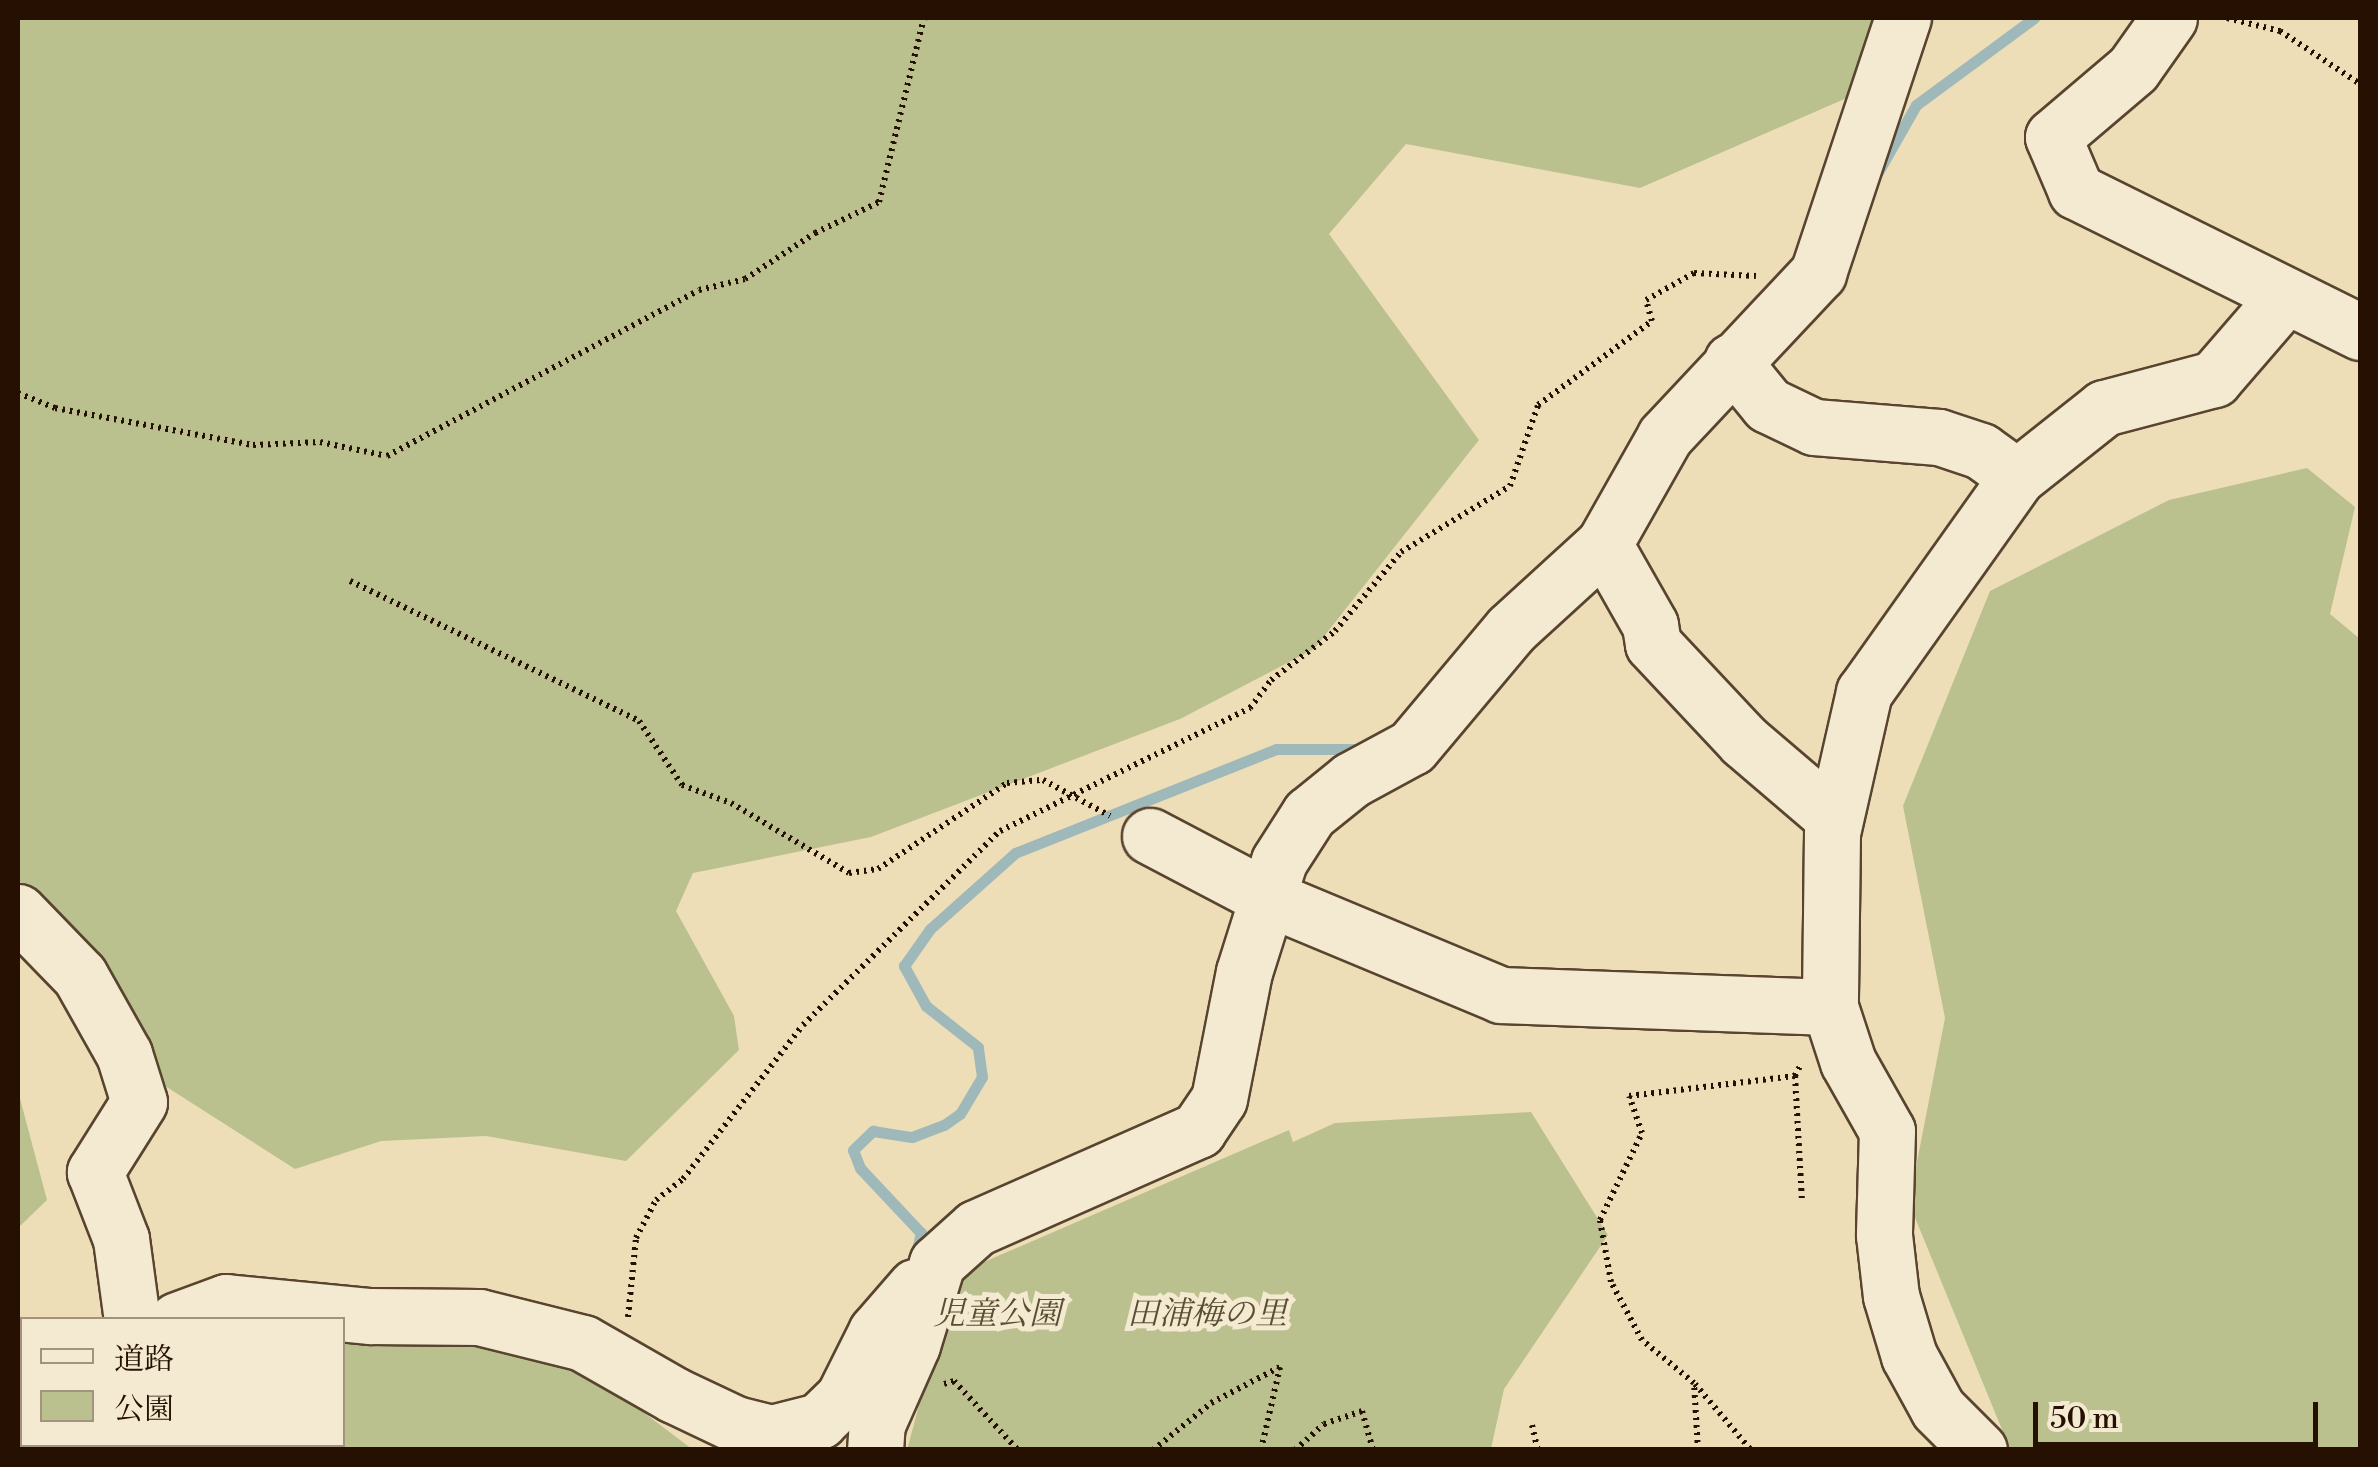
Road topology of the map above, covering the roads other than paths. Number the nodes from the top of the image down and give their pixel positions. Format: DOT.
graph roads {
  1 [pos="1903,18"];
  2 [pos="2169,18"];
  3 [pos="2284,298"];
  4 [pos="2360,332"];
  5 [pos="1732,362"];
  6 [pos="2017,477"];
  7 [pos="1604,544"];
  8 [pos="1834,818"];
  9 [pos="1150,836"];
  10 [pos="1268,898"];
  11 [pos="18,912"];
  12 [pos="1830,1007"];
  13 [pos="937,1262"];
  14 [pos="132,1317"];
  15 [pos="185,1317"];
  16 [pos="876,1450"];
  17 [pos="1979,1450"];
  1 -- 5 [label="street"];
  2 -- 3 [label="street"];
  3 -- 4 [label="street"];
  3 -- 6 [label="street"];
  5 -- 6 [label="street"];
  5 -- 7 [label="street"];
  6 -- 8 [label="street"];
  7 -- 8 [label="street"];
  7 -- 10 [label="street"];
  8 -- 12 [label="street"];
  9 -- 10 [label="street"];
  10 -- 12 [label="street"];
  10 -- 13 [label="street"];
  11 -- 14 [label="street"];
  12 -- 17 [label="street"];
  13 -- 15 [label="street"];
  13 -- 16 [label="street"];
}
